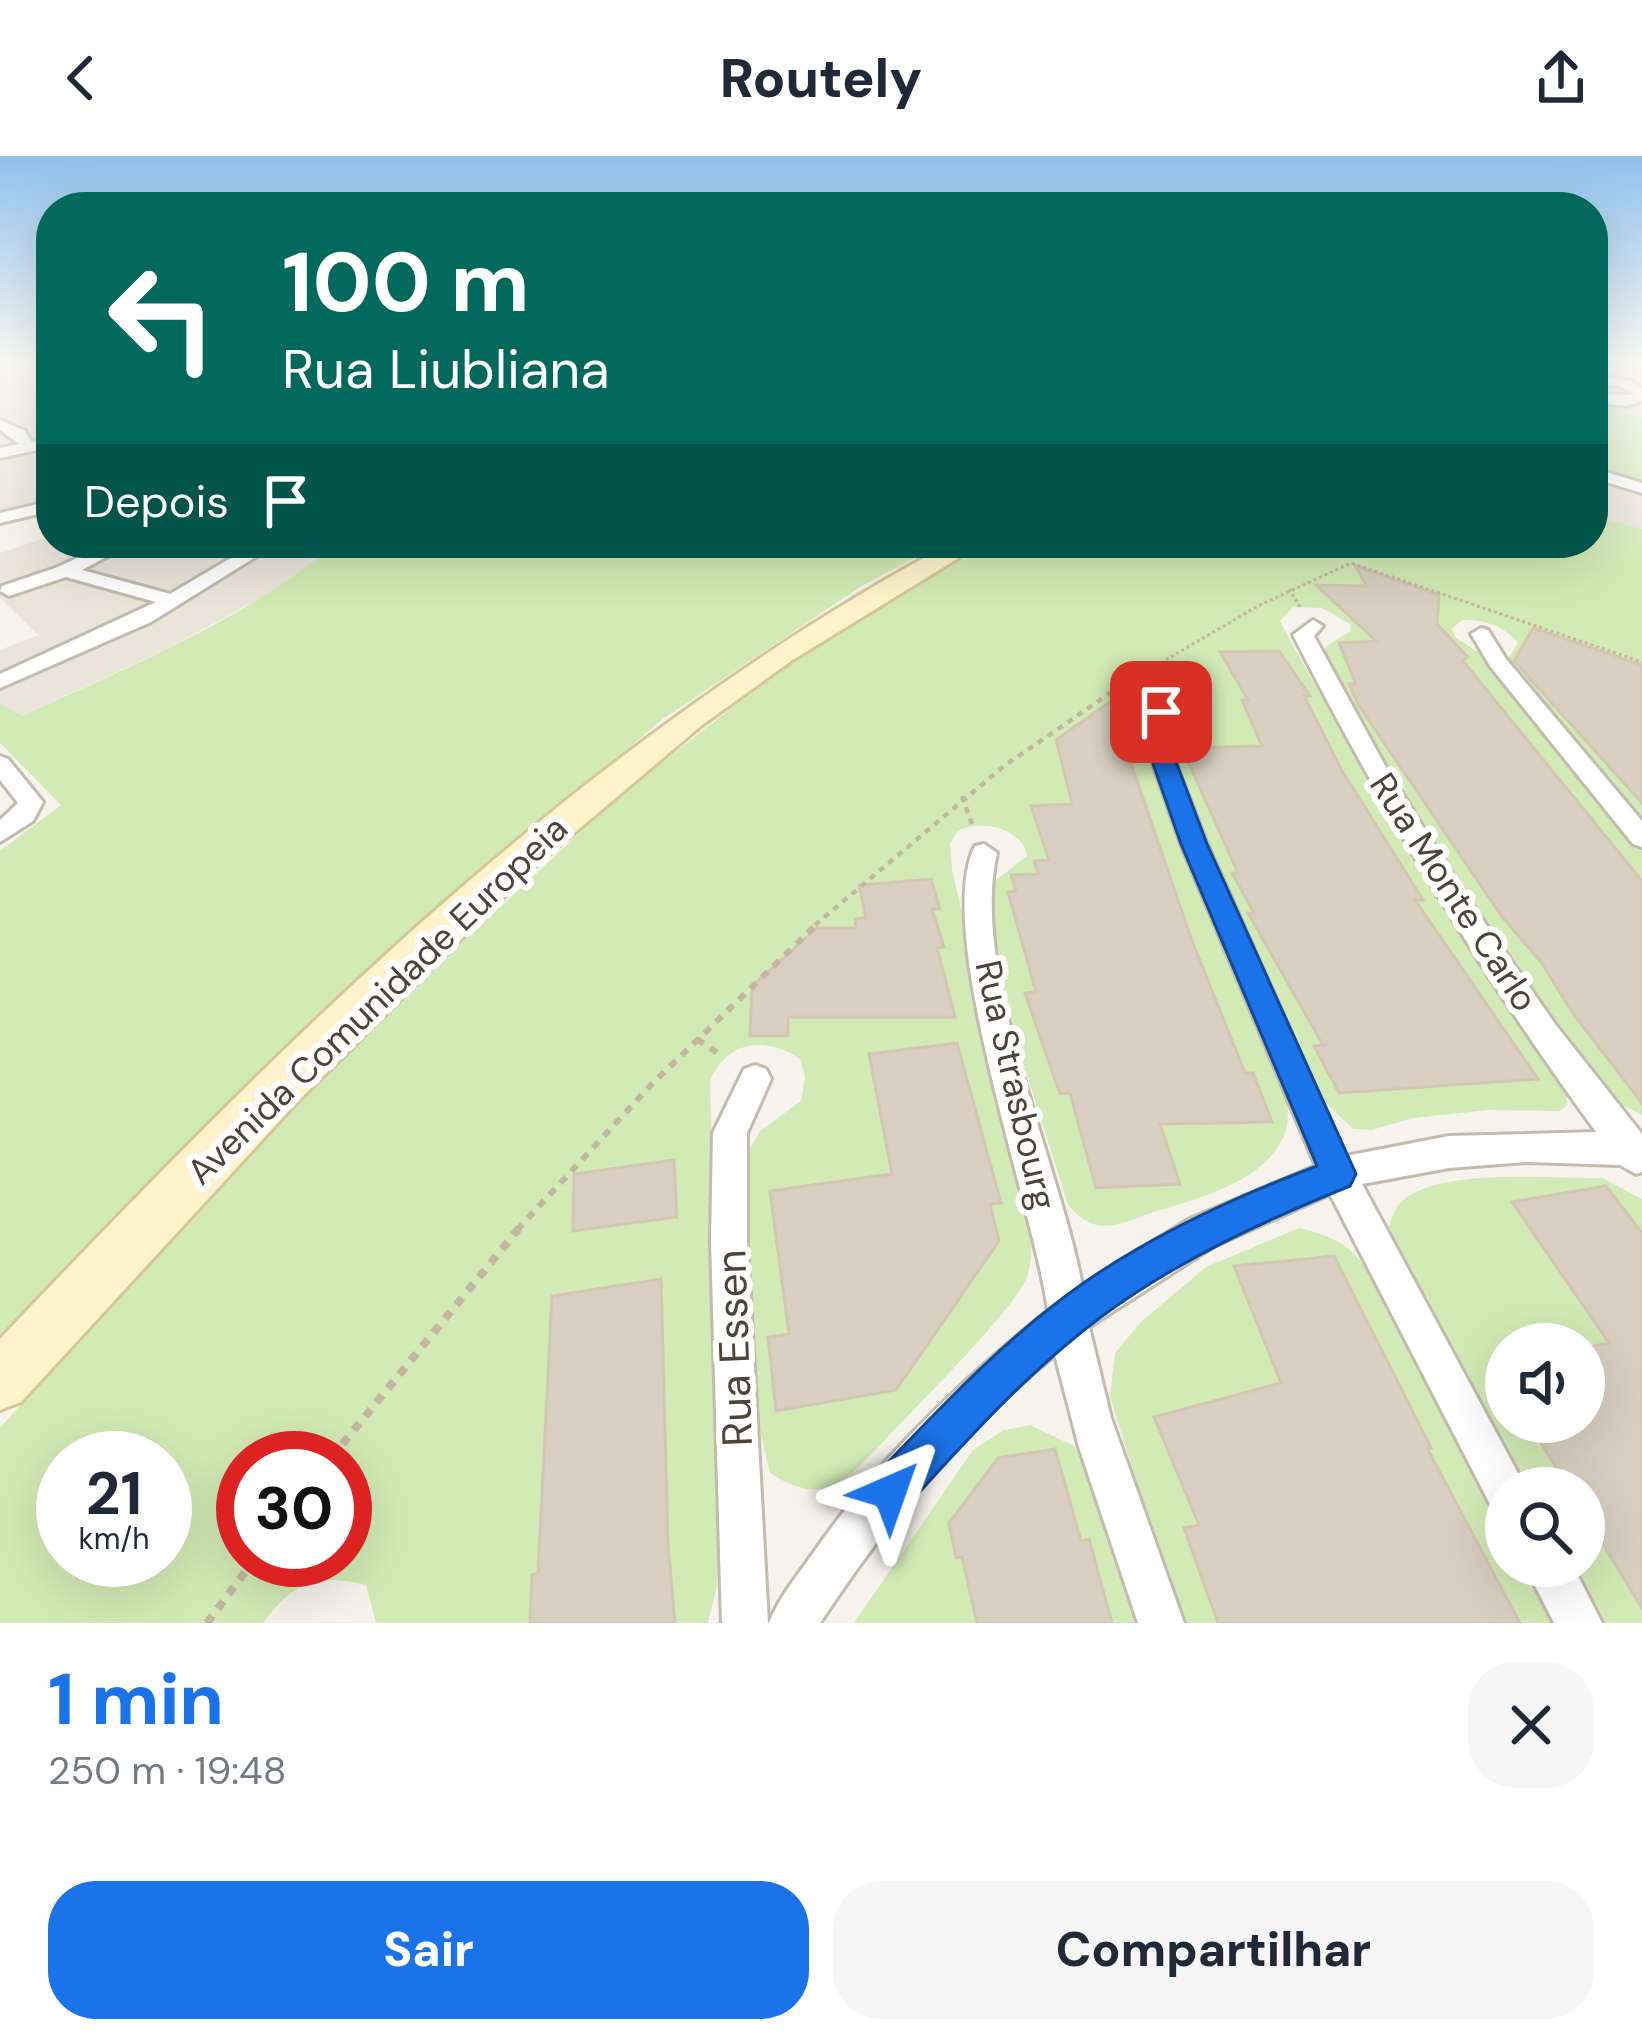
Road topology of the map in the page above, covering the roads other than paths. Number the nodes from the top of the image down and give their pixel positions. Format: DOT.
graph roads {
  1 [pos="17,432"];
  2 [pos="36,445"];
  3 [pos="28,447"];
  4 [pos="0,453"];
  5 [pos="1608,478"];
  6 [pos="1642,488"];
  7 [pos="36,510"];
  8 [pos="0,518"];
  9 [pos="92,558"];
  10 [pos="235,558"];
  11 [pos="945,558"];
  12 [pos="65,571"];
  13 [pos="9,590"];
  14 [pos="164,599"];
  15 [pos="1307,617"];
  16 [pos="1476,626"];
  17 [pos="62,645"];
  18 [pos="0,662"];
  19 [pos="0,682"];
  20 [pos="1154,701"];
  21 [pos="0,764"];
  22 [pos="0,833"];
  23 [pos="978,838"];
  24 [pos="1642,838"];
  25 [pos="739,1067"];
  26 [pos="1637,1155"];
  27 [pos="1338,1174"];
  28 [pos="1066,1319"];
  29 [pos="0,1381"];
  30 [pos="1493,1467"];
  31 [pos="1559,1587"];
  32 [pos="745,1623"];
  33 [pos="791,1623"];
  34 [pos="1161,1623"];
  35 [pos="1579,1623"];
  1 -- 3 [label="street"];
  2 -- 3 [label="street"];
  3 -- 4 [label="street"];
  5 -- 6 [label="street"];
  7 -- 8 [label="street"];
  9 -- 12 [label="street"];
  10 -- 14 [label="street"];
  11 -- 29 [label="street, Avenida Comunidade Europeia"];
  12 -- 13 [label="street"];
  12 -- 14 [label="street"];
  14 -- 17 [label="street"];
  15 -- 26 [label="street, Rua Monte Carlo"];
  16 -- 24 [label="street"];
  17 -- 18 [label="street"];
  17 -- 19 [label="street"];
  20 -- 27 [label="street"];
  21 -- 22 [label="street"];
  23 -- 28 [label="street, Rua Strasbourg"];
  25 -- 32 [label="street, Rua Essen"];
  26 -- 27 [label="street"];
  27 -- 28 [label="street"];
  27 -- 30 [label="street"];
  28 -- 33 [label="street"];
  28 -- 34 [label="street, Rua Strasbourg"];
  31 -- 35 [label="street"];
}
